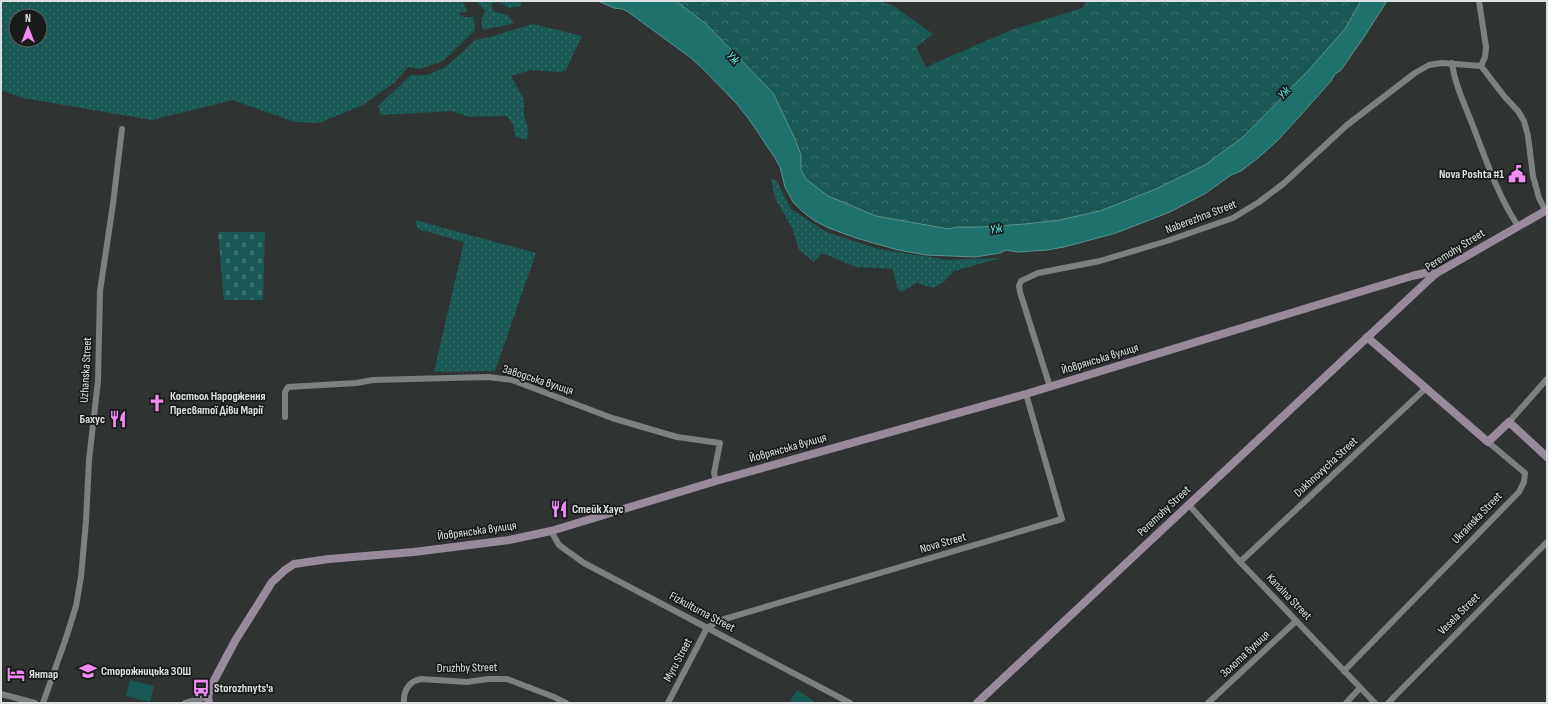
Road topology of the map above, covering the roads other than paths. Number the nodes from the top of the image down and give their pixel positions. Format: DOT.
graph roads {
  1 [pos="1479,1"];
  2 [pos="1452,62"];
  3 [pos="1481,66"];
  4 [pos="122,129"];
  5 [pos="1546,210"];
  6 [pos="1518,226"];
  7 [pos="1435,274"];
  8 [pos="1367,337"];
  9 [pos="1547,379"];
  10 [pos="1050,387"];
  11 [pos="1426,388"];
  12 [pos="1026,394"];
  13 [pos="285,417"];
  14 [pos="1509,422"];
  15 [pos="1488,442"];
  16 [pos="1547,457"];
  17 [pos="716,481"];
  18 [pos="1189,505"];
  19 [pos="551,531"];
  20 [pos="1547,542"];
  21 [pos="1240,562"];
  22 [pos="1296,621"];
  23 [pos="707,628"];
  24 [pos="1344,671"];
  25 [pos="1360,688"];
  26 [pos="1,694"];
  27 [pos="208,700"];
  28 [pos="23,702"];
  29 [pos="35,703"];
  30 [pos="43,703"];
  31 [pos="185,703"];
  32 [pos="404,703"];
  33 [pos="566,703"];
  34 [pos="668,703"];
  35 [pos="850,703"];
  36 [pos="977,703"];
  37 [pos="1208,703"];
  38 [pos="1346,703"];
  39 [pos="1375,703"];
  40 [pos="1388,703"];
  1 -- 3 [label="street"];
  2 -- 3 [label="street, Naberezhna Street"];
  2 -- 6 [label="street"];
  2 -- 10 [label="street, Naberezhna Street"];
  3 -- 5 [label="street"];
  4 -- 30 [label="street, Uzhanska Street"];
  5 -- 6 [label="street, Peremohy Street"];
  6 -- 7 [label="street, Peremohy Street"];
  7 -- 8 [label="street, Peremohy Street"];
  7 -- 10 [label="street, Йоврянська вулиця"];
  8 -- 11 [label="street"];
  8 -- 18 [label="street, Peremohy Street"];
  9 -- 14 [label="street"];
  10 -- 12 [label="street, Йоврянська вулиця"];
  11 -- 15 [label="street"];
  11 -- 21 [label="street, Dukhnovycha Street"];
  12 -- 17 [label="street, Йоврянська вулиця"];
  12 -- 23 [label="street, Nova Street"];
  13 -- 17 [label="street, Заводська вулиця"];
  14 -- 15 [label="street"];
  14 -- 16 [label="street"];
  15 -- 24 [label="street, Ukrainska Street"];
  17 -- 19 [label="street, Йоврянська вулиця"];
  18 -- 21 [label="street, Kanalna Street"];
  18 -- 36 [label="street, Peremohy Street"];
  19 -- 23 [label="street, Fizkulturna Street"];
  19 -- 27 [label="street, Йоврянська вулиця"];
  20 -- 40 [label="street, Vesela Street"];
  21 -- 22 [label="street, Kanalna Street"];
  22 -- 24 [label="street, Kanalna Street"];
  22 -- 37 [label="street, Золота вулиця"];
  23 -- 34 [label="street, Myru Street"];
  23 -- 35 [label="street, Fizkulturna Street"];
  24 -- 25 [label="street, Kanalna Street"];
  25 -- 38 [label="street"];
  25 -- 39 [label="street, Kanalna Street"];
  26 -- 28 [label="street"];
  27 -- 31 [label="street"];
  28 -- 29 [label="street"];
  32 -- 33 [label="street, Druzhby Street"];
}
